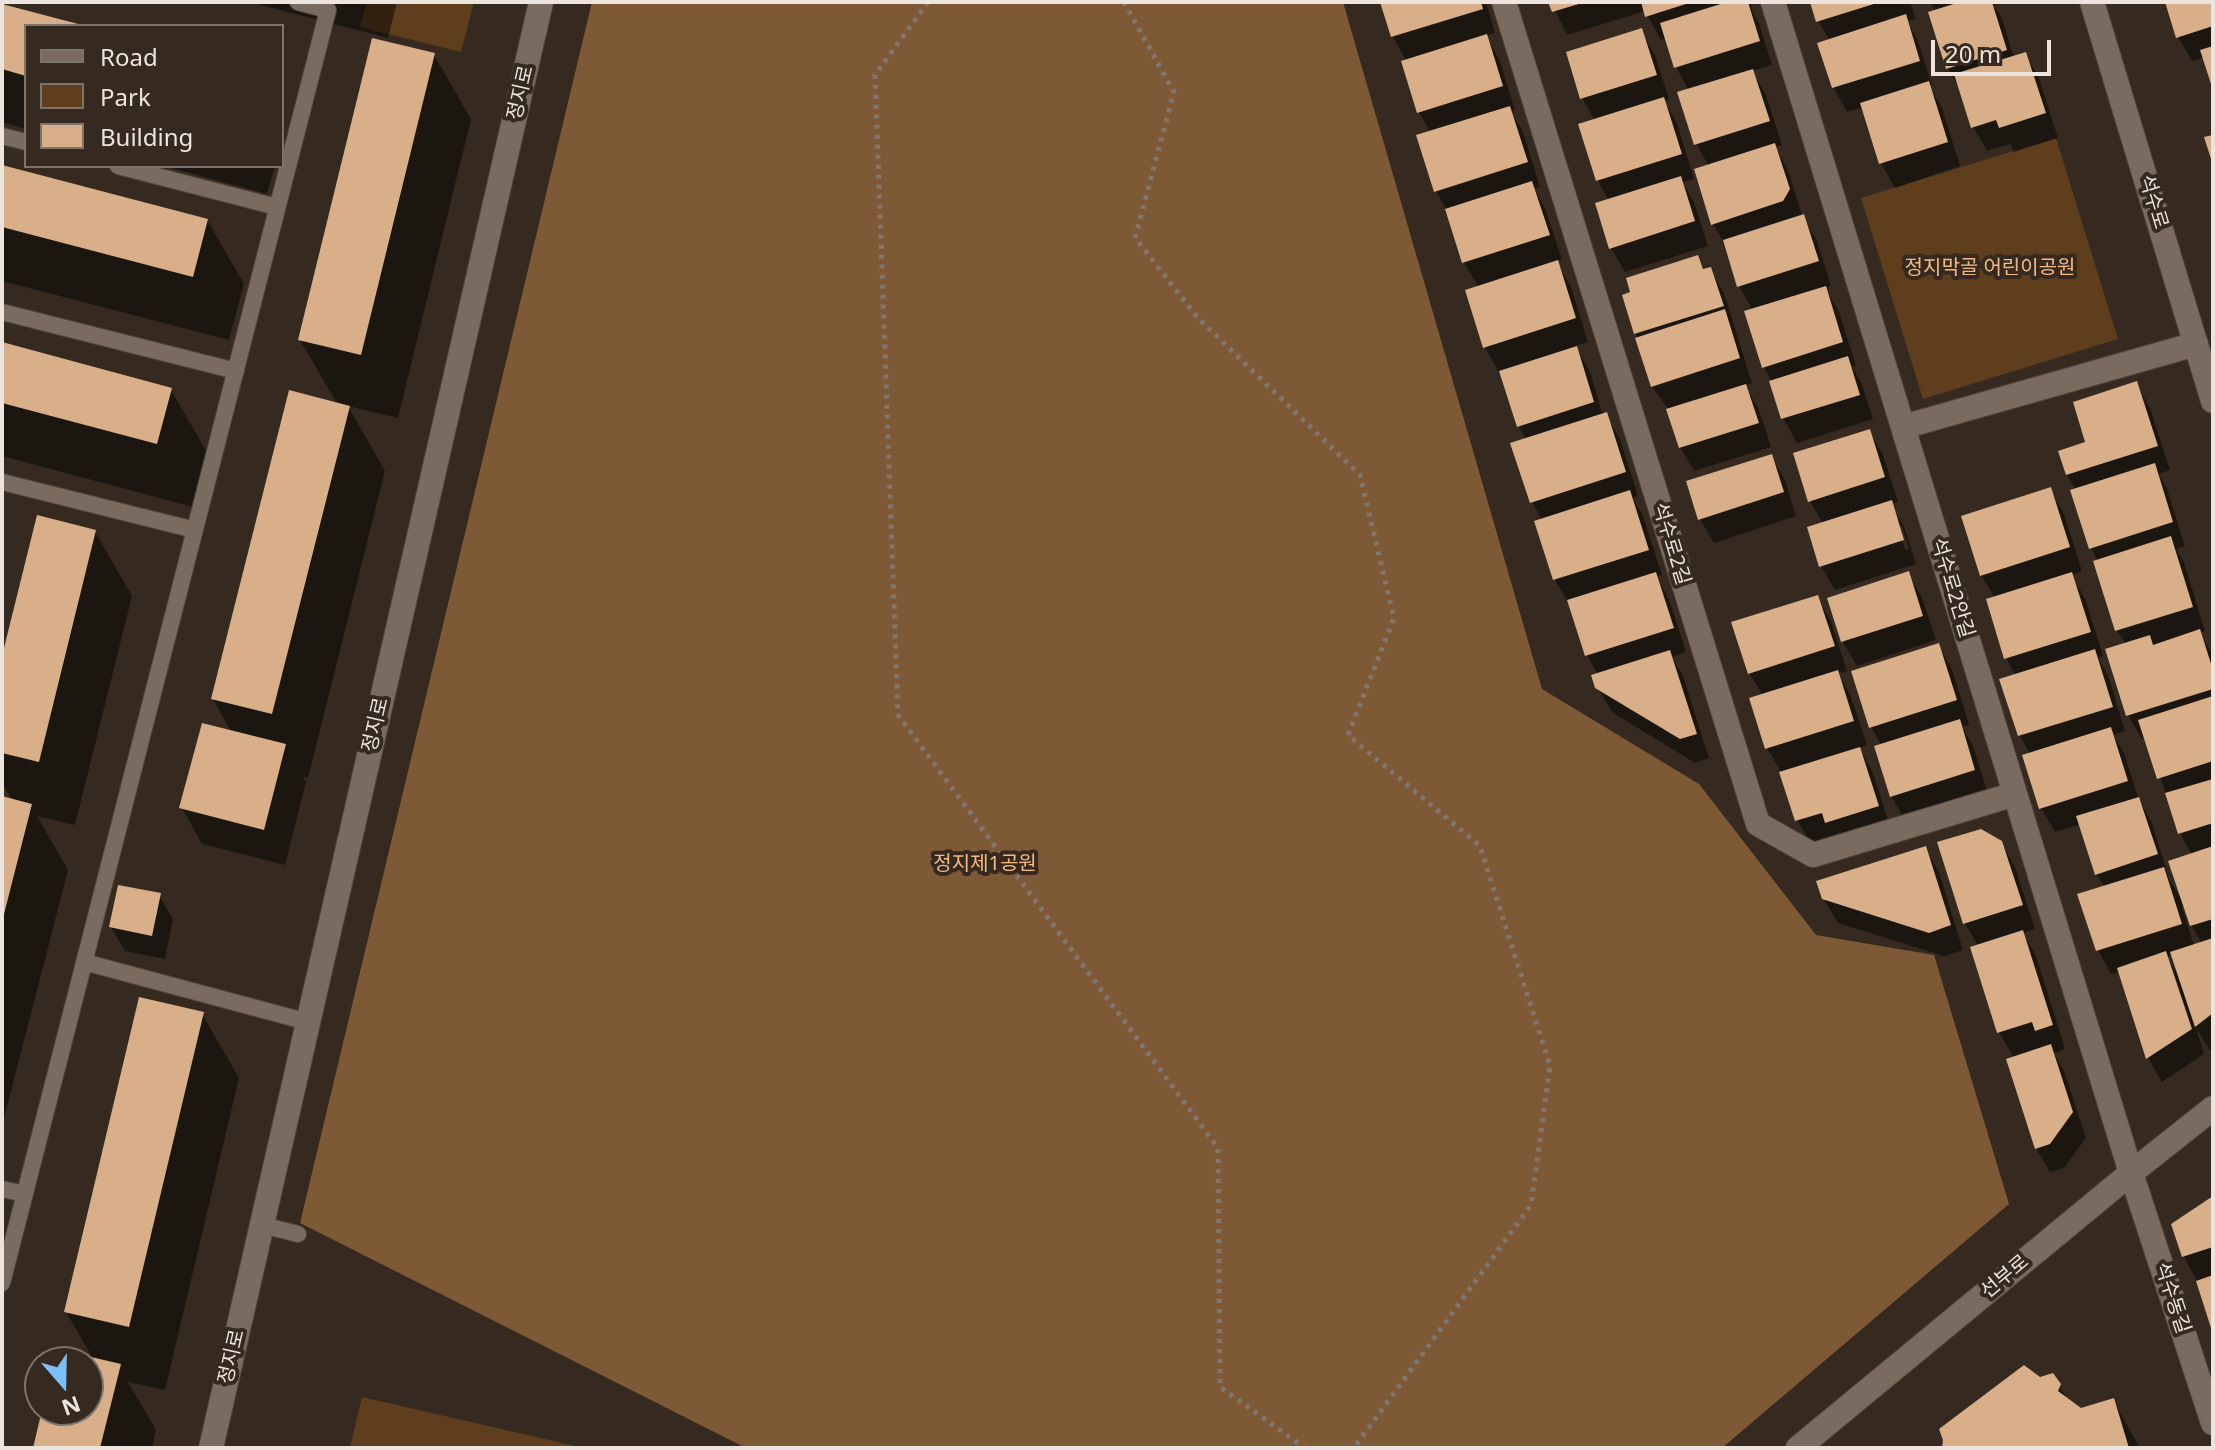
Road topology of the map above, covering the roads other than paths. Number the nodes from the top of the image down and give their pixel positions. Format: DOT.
graph roads {
  1 [pos="298,2"];
  2 [pos="541,2"];
  3 [pos="1504,2"];
  4 [pos="1773,2"];
  5 [pos="2092,2"];
  6 [pos="2,136"];
  7 [pos="24,142"];
  8 [pos="126,168"];
  9 [pos="277,207"];
  10 [pos="2,312"];
  11 [pos="2196,344"];
  12 [pos="236,371"];
  13 [pos="2213,401"];
  14 [pos="1903,427"];
  15 [pos="2,482"];
  16 [pos="195,530"];
  17 [pos="2015,794"];
  18 [pos="84,962"];
  19 [pos="308,1022"];
  20 [pos="2213,1108"];
  21 [pos="2131,1173"];
  22 [pos="2,1189"];
  23 [pos="25,1194"];
  24 [pos="262,1225"];
  25 [pos="298,1234"];
  26 [pos="2,1283"];
  27 [pos="2213,1423"];
  28 [pos="211,1448"];
  29 [pos="1798,1448"];
  1 -- 9 [label="lane"];
  2 -- 19 [label="street, 정지로"];
  3 -- 17 [label="street, 석수로2길"];
  4 -- 14 [label="street, 석수로2안길"];
  5 -- 11 [label="street, 석수로"];
  6 -- 7 [label="lane"];
  8 -- 9 [label="lane"];
  9 -- 12 [label="lane"];
  10 -- 12 [label="lane"];
  11 -- 13 [label="street, 석수로"];
  11 -- 14 [label="street"];
  12 -- 16 [label="lane"];
  14 -- 17 [label="street, 석수로2안길"];
  15 -- 16 [label="lane"];
  16 -- 18 [label="lane"];
  17 -- 21 [label="street, 석수로2안길"];
  18 -- 19 [label="lane"];
  18 -- 23 [label="lane"];
  19 -- 24 [label="street, 정지로"];
  20 -- 21 [label="street, 선부로"];
  21 -- 27 [label="street, 석수동길"];
  21 -- 29 [label="street, 선부로"];
  22 -- 23 [label="lane"];
  23 -- 26 [label="lane"];
  24 -- 25 [label="lane"];
  24 -- 28 [label="street, 정지로"];
}
